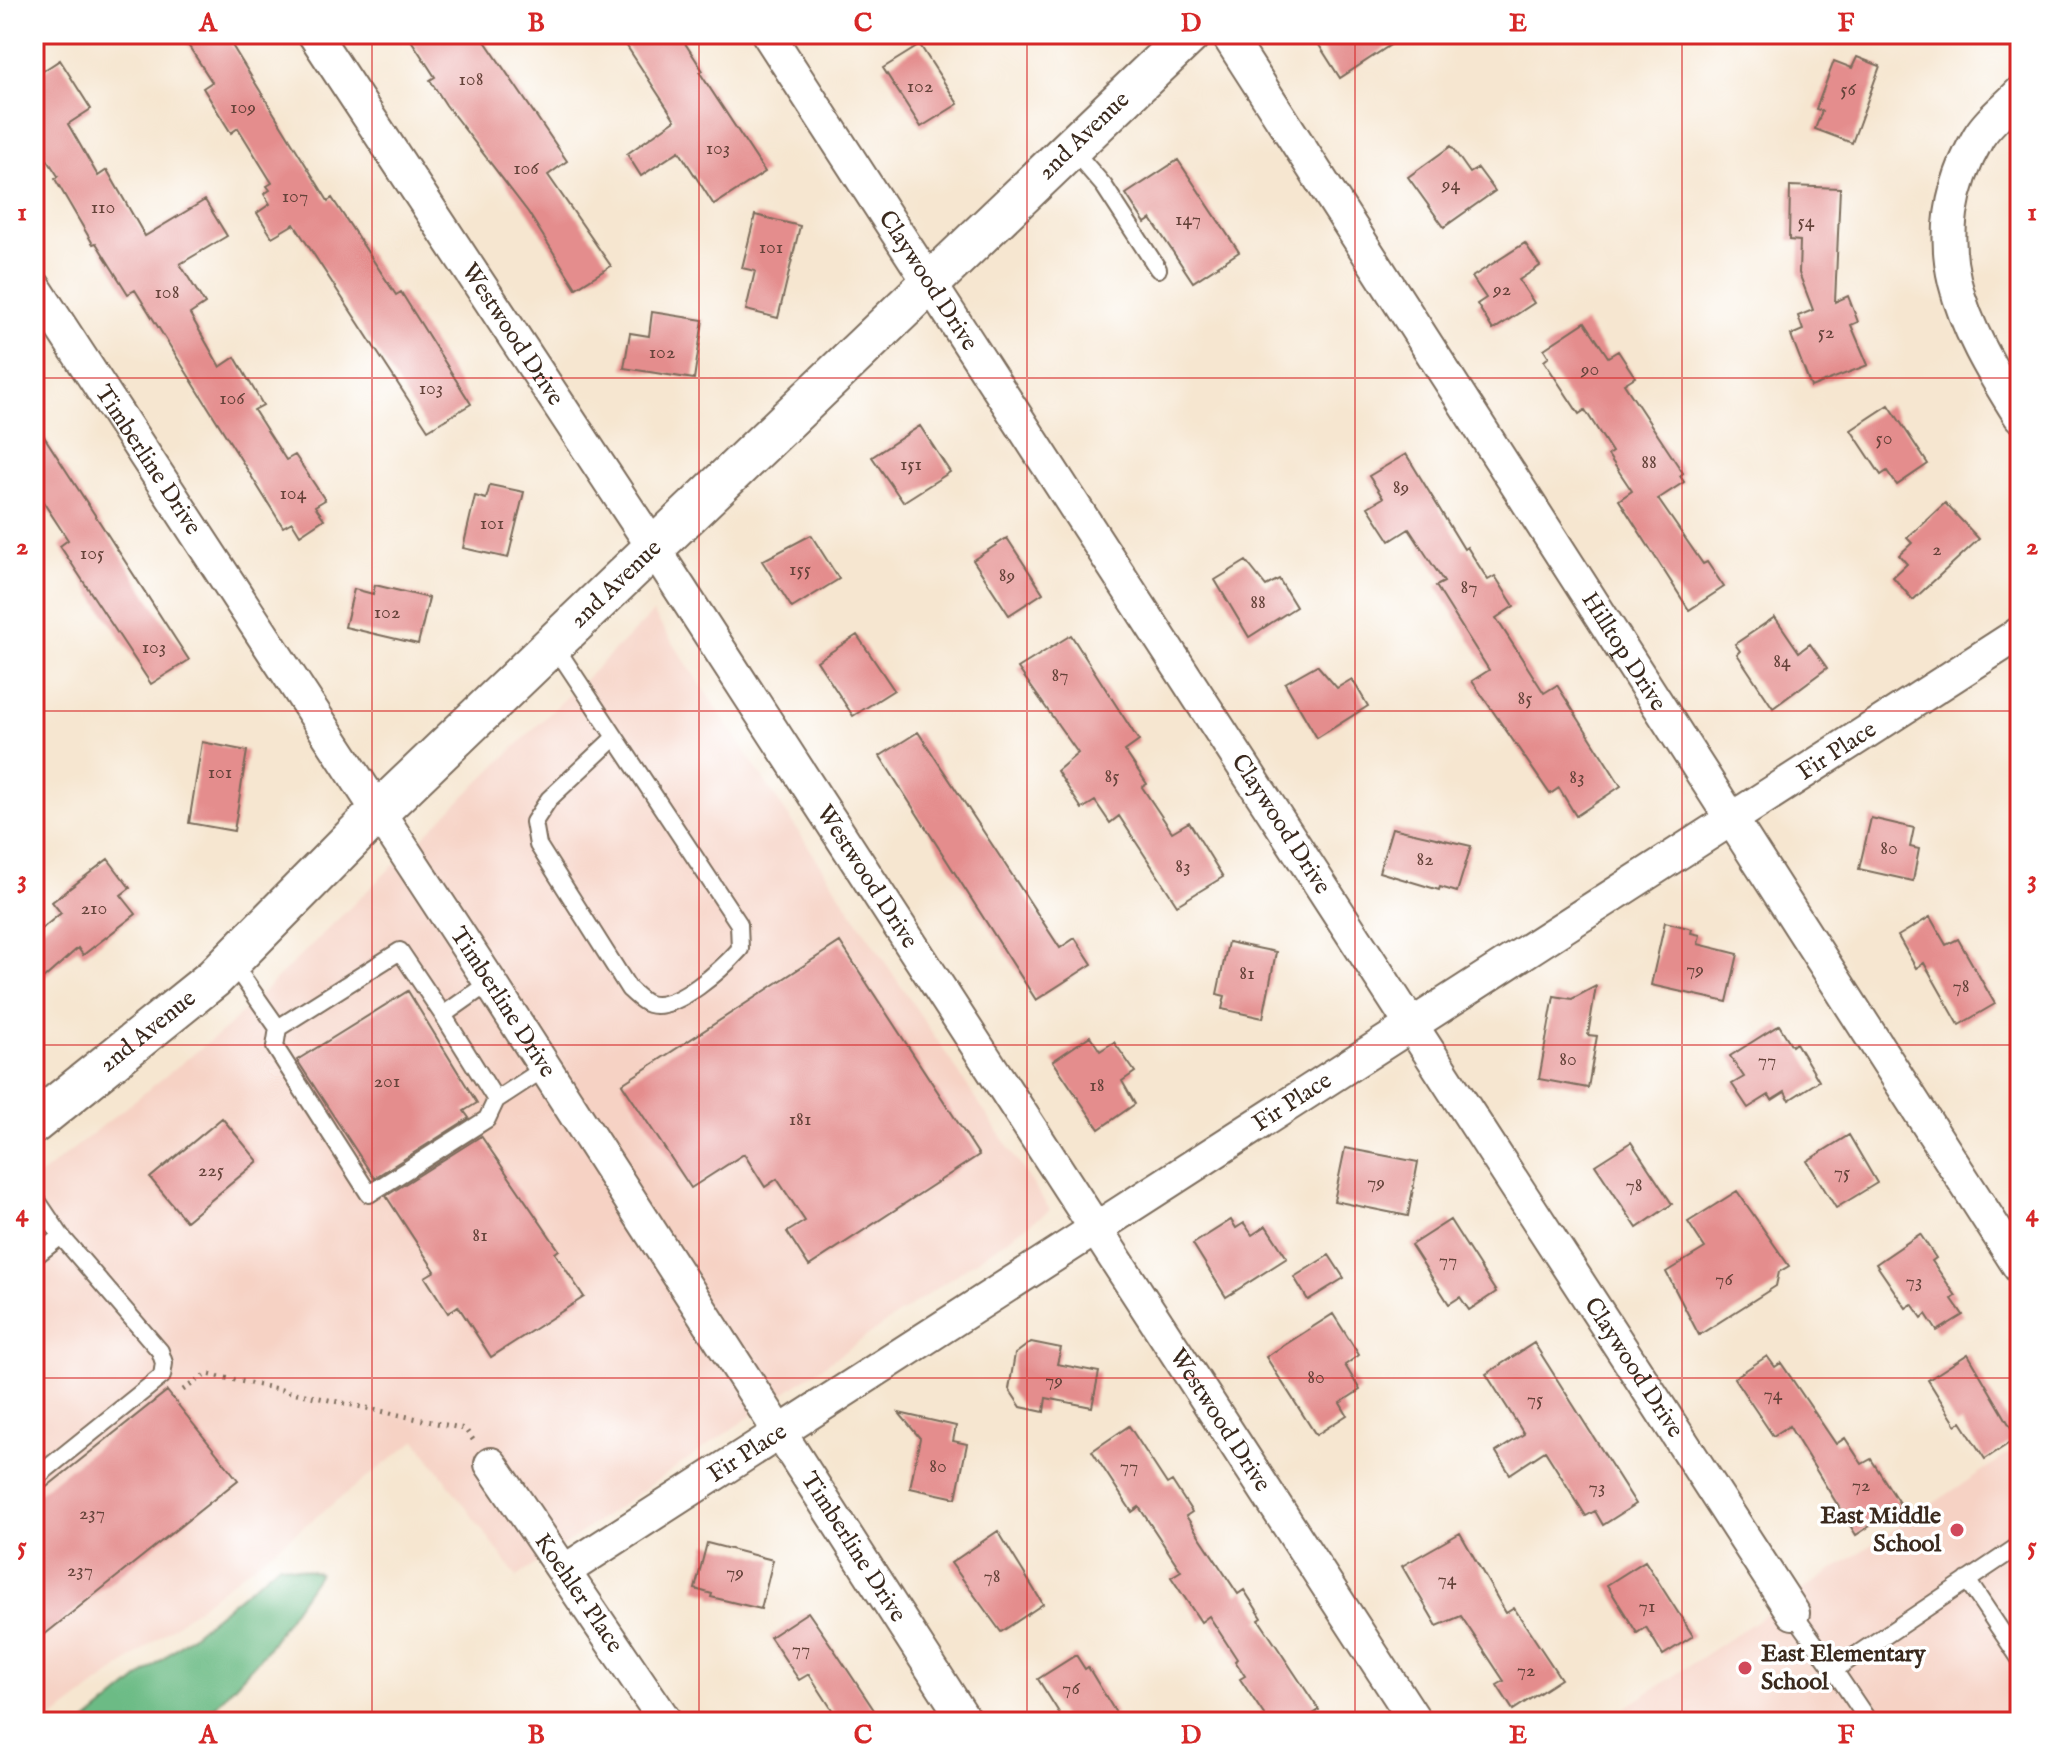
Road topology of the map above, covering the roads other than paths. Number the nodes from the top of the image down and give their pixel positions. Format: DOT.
graph roads {
  1 [pos="314,34"];
  2 [pos="768,34"];
  3 [pos="1190,34"];
  4 [pos="1227,34"];
  5 [pos="2020,93"];
  6 [pos="1071,148"];
  7 [pos="1158,269"];
  8 [pos="929,282"];
  9 [pos="34,286"];
  10 [pos="2020,416"];
  11 [pos="653,547"];
  12 [pos="2020,633"];
  13 [pos="554,643"];
  14 [pos="615,737"];
  15 [pos="379,811"];
  16 [pos="1732,819"];
  17 [pos="231,961"];
  18 [pos="490,982"];
  19 [pos="443,1015"];
  20 [pos="1410,1024"];
  21 [pos="278,1028"];
  22 [pos="545,1068"];
  23 [pos="496,1100"];
  24 [pos="34,1123"];
  25 [pos="34,1196"];
  26 [pos="1094,1227"];
  27 [pos="61,1236"];
  28 [pos="34,1257"];
  29 [pos="2020,1268"];
  30 [pos="779,1432"];
  31 [pos="491,1464"];
  32 [pos="34,1479"];
  33 [pos="2020,1545"];
  34 [pos="566,1570"];
  35 [pos="1967,1580"];
  36 [pos="1793,1613"];
  37 [pos="2020,1659"];
  38 [pos="1834,1670"];
  39 [pos="666,1722"];
  40 [pos="966,1722"];
  41 [pos="1416,1722"];
  42 [pos="1869,1722"];
  1 -- 11 [label="street, Westwood Drive"];
  2 -- 8 [label="street, Claywood Drive"];
  3 -- 6 [label="street, 2nd Avenue"];
  4 -- 16 [label="street, Hilltop Drive"];
  5 -- 10 [label="street"];
  6 -- 7 [label="lane"];
  6 -- 8 [label="street, 2nd Avenue"];
  8 -- 11 [label="street, 2nd Avenue"];
  8 -- 20 [label="street, Claywood Drive"];
  9 -- 15 [label="street, Timberline Drive"];
  11 -- 13 [label="street, 2nd Avenue"];
  11 -- 26 [label="street, Westwood Drive"];
  12 -- 16 [label="street, Fir Place"];
  13 -- 14 [label="lane"];
  13 -- 15 [label="street, 2nd Avenue"];
  14 -- 14 [label="lane"];
  15 -- 17 [label="street, 2nd Avenue"];
  15 -- 18 [label="street, Timberline Drive"];
  16 -- 20 [label="street, Fir Place"];
  16 -- 29 [label="street, Hilltop Drive"];
  17 -- 21 [label="lane"];
  17 -- 24 [label="street, 2nd Avenue"];
  18 -- 19 [label="lane"];
  18 -- 22 [label="street, Timberline Drive"];
  19 -- 21 [label="lane"];
  19 -- 23 [label="lane"];
  20 -- 26 [label="street, Fir Place"];
  20 -- 36 [label="street, Claywood Drive"];
  21 -- 23 [label="lane"];
  22 -- 23 [label="lane"];
  22 -- 30 [label="street, Timberline Drive"];
  25 -- 27 [label="lane"];
  26 -- 30 [label="street, Fir Place"];
  26 -- 41 [label="street, Westwood Drive"];
  27 -- 28 [label="lane"];
  27 -- 32 [label="lane"];
  30 -- 34 [label="street, Fir Place"];
  30 -- 40 [label="street, Timberline Drive"];
  31 -- 34 [label="street, Koehler Place"];
  33 -- 35 [label="lane"];
  34 -- 39 [label="street, Koehler Place"];
  35 -- 37 [label="lane"];
  35 -- 38 [label="lane"];
  36 -- 38 [label="lane"];
  38 -- 42 [label="lane"];
}
